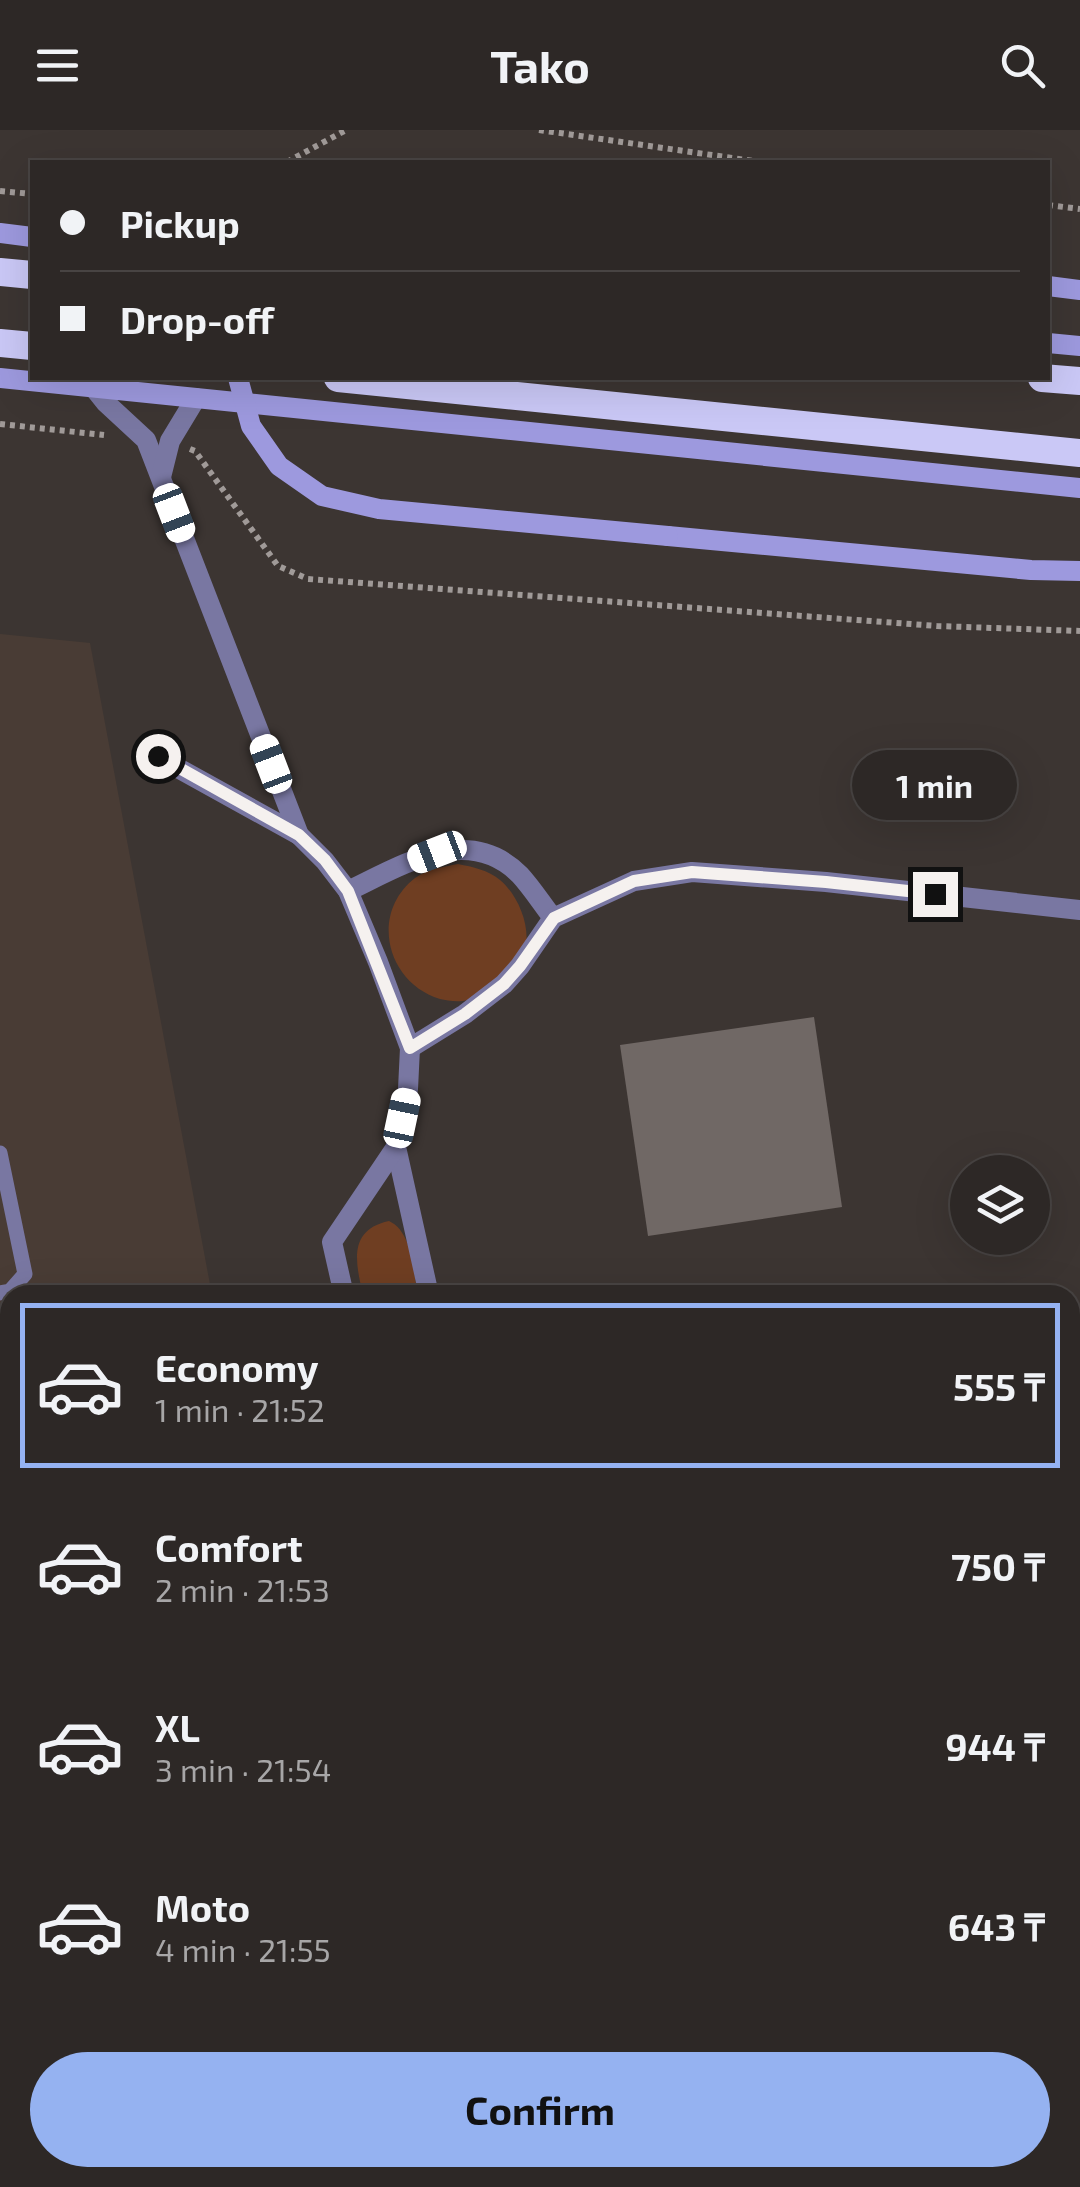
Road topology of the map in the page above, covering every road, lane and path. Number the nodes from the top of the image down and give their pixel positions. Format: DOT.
graph roads {
  1 [pos="346,130"];
  2 [pos="539,130"];
  3 [pos="291,160"];
  4 [pos="746,160"];
  5 [pos="0,191"];
  6 [pos="30,194"];
  7 [pos="1050,204"];
  8 [pos="1080,210"];
  9 [pos="0,233"];
  10 [pos="30,237"];
  11 [pos="0,272"];
  12 [pos="30,275"];
  13 [pos="1050,286"];
  14 [pos="1080,290"];
  15 [pos="0,343"];
  16 [pos="1050,343"];
  17 [pos="30,346"];
  18 [pos="1080,346"];
  19 [pos="0,378"];
  20 [pos="1050,379"];
  21 [pos="239,380"];
  22 [pos="358,380"];
  23 [pos="1080,382"];
  24 [pos="94,388"];
  25 [pos="196,398"];
  26 [pos="0,424"];
  27 [pos="146,440"];
  28 [pos="170,441"];
  29 [pos="1080,453"];
  30 [pos="160,477"];
  31 [pos="1080,488"];
  32 [pos="1080,571"];
  33 [pos="1080,631"];
  34 [pos="158,756"];
  35 [pos="299,835"];
  36 [pos="348,891"];
  37 [pos="1080,910"];
  38 [pos="554,918"];
  39 [pos="410,1048"];
  40 [pos="396,1147"];
  41 [pos="0,1152"];
  42 [pos="15,1285"];
  43 [pos="342,1285"];
  44 [pos="427,1285"];
  1 -- 3 [label="path"];
  2 -- 4 [label="path"];
  5 -- 6 [label="path"];
  7 -- 8 [label="path"];
  9 -- 10 [label="main road"];
  11 -- 12 [label="highway"];
  13 -- 14 [label="main road"];
  15 -- 17 [label="highway"];
  16 -- 18 [label="main road"];
  19 -- 24 [label="main road"];
  20 -- 23 [label="highway"];
  21 -- 32 [label="main road, bridge"];
  22 -- 29 [label="highway"];
  24 -- 25 [label="main road"];
  24 -- 27 [label="street"];
  25 -- 28 [label="street"];
  25 -- 31 [label="main road"];
  26 -- 27 [label="path"];
  27 -- 30 [label="street"];
  28 -- 30 [label="street"];
  28 -- 33 [label="path"];
  30 -- 35 [label="street"];
  34 -- 35 [label="street"];
  35 -- 36 [label="street"];
  36 -- 38 [label="street"];
  36 -- 39 [label="street"];
  37 -- 38 [label="street"];
  38 -- 39 [label="street"];
  39 -- 40 [label="street"];
  40 -- 43 [label="street"];
  40 -- 44 [label="street"];
  41 -- 42 [label="lane"];
}
